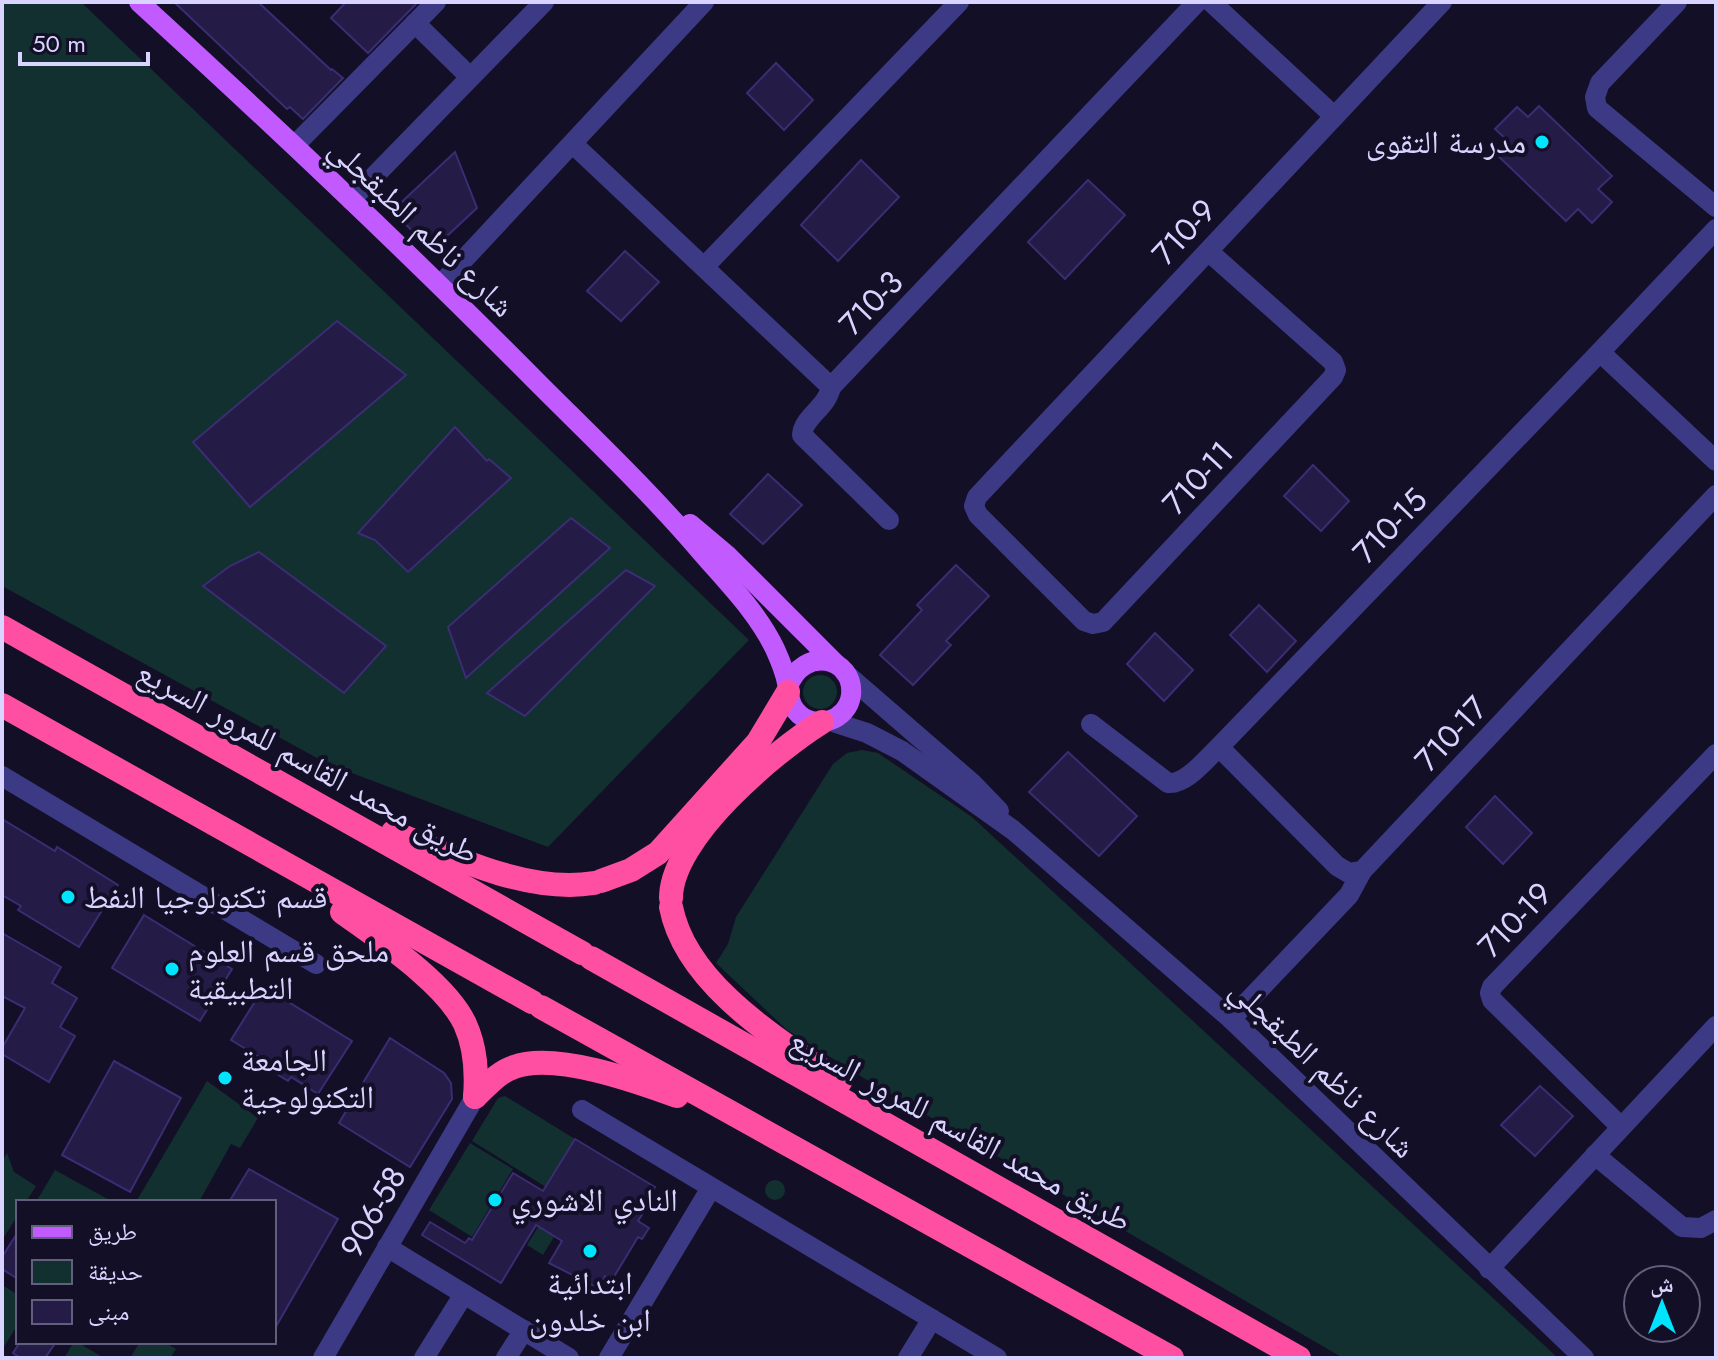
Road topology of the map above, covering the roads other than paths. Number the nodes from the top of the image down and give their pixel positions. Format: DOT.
graph roads {
  1 [pos="139,2"];
  2 [pos="436,2"];
  3 [pos="544,2"];
  4 [pos="704,2"];
  5 [pos="959,2"];
  6 [pos="1197,2"];
  7 [pos="1211,2"];
  8 [pos="1442,2"];
  9 [pos="1677,2"];
  10 [pos="415,23"];
  11 [pos="470,77"];
  12 [pos="1334,116"];
  13 [pos="573,144"];
  14 [pos="295,145"];
  15 [pos="351,200"];
  16 [pos="1716,207"];
  17 [pos="1716,229"];
  18 [pos="1208,251"];
  19 [pos="704,267"];
  20 [pos="441,284"];
  21 [pos="1600,352"];
  22 [pos="831,387"];
  23 [pos="1716,461"];
  24 [pos="1716,495"];
  25 [pos="656,502"];
  26 [pos="974,506"];
  27 [pos="889,520"];
  28 [pos="2,627"];
  29 [pos="840,668"];
  30 [pos="788,689"];
  31 [pos="2,705"];
  32 [pos="826,722"];
  33 [pos="1091,724"];
  34 [pos="1219,747"];
  35 [pos="1716,754"];
  36 [pos="2,776"];
  37 [pos="289,788"];
  38 [pos="1013,830"];
  39 [pos="253,846"];
  40 [pos="1362,871"];
  41 [pos="316,964"];
  42 [pos="1231,1019"];
  43 [pos="1716,1026"];
  44 [pos="475,1097"];
  45 [pos="582,1110"];
  46 [pos="1621,1127"];
  47 [pos="773,1135"];
  48 [pos="1595,1155"];
  49 [pos="971,1171"];
  50 [pos="711,1188"];
  51 [pos="1716,1220"];
  52 [pos="387,1247"];
  53 [pos="1489,1269"];
  54 [pos="464,1294"];
  55 [pos="932,1319"];
  56 [pos="524,1330"];
  57 [pos="323,1358"];
  58 [pos="424,1358"];
  59 [pos="506,1358"];
  60 [pos="569,1358"];
  61 [pos="609,1358"];
  62 [pos="908,1358"];
  63 [pos="997,1358"];
  64 [pos="1172,1358"];
  65 [pos="1299,1358"];
  66 [pos="1584,1358"];
  1 -- 14 [label="main road, شارع ناظم الطبقجلي"];
  2 -- 10 [label="street"];
  3 -- 11 [label="street"];
  4 -- 13 [label="street"];
  5 -- 19 [label="street"];
  6 -- 22 [label="street, 710-3"];
  7 -- 12 [label="street"];
  8 -- 12 [label="street, 710-9"];
  9 -- 16 [label="street"];
  10 -- 11 [label="street"];
  10 -- 14 [label="street"];
  11 -- 15 [label="street"];
  12 -- 18 [label="street, 710-9"];
  13 -- 19 [label="street"];
  13 -- 20 [label="street"];
  14 -- 15 [label="main road, شارع ناظم الطبقجلي"];
  15 -- 20 [label="main road, شارع ناظم الطبقجلي"];
  17 -- 21 [label="street, 710-15"];
  18 -- 26 [label="street, 710-9"];
  18 -- 26 [label="street, 710-11"];
  19 -- 22 [label="street"];
  20 -- 25 [label="main road, شارع ناظم الطبقجلي"];
  21 -- 23 [label="street"];
  21 -- 34 [label="street, 710-15"];
  22 -- 27 [label="street, 710-3"];
  24 -- 40 [label="street, 710-17"];
  25 -- 29 [label="main road, شارع ناظم الطبقجلي"];
  25 -- 30 [label="main road, شارع ناظم الطبقجلي"];
  28 -- 37 [label="highway, طريق محمد القاسم للمرور السريع"];
  29 -- 30 [label="main road"];
  29 -- 32 [label="main road"];
  29 -- 38 [label="street"];
  30 -- 32 [label="main road"];
  30 -- 37 [label="highway"];
  31 -- 39 [label="highway"];
  32 -- 38 [label="street"];
  32 -- 49 [label="highway"];
  33 -- 34 [label="street, 710-15"];
  34 -- 40 [label="street"];
  35 -- 46 [label="street, 710-19"];
  36 -- 41 [label="street"];
  37 -- 49 [label="highway, طريق محمد القاسم للمرور السريع"];
  38 -- 42 [label="street, شارع ناظم الطبقجلي"];
  39 -- 44 [label="highway"];
  39 -- 47 [label="highway"];
  40 -- 42 [label="street, 710-17"];
  42 -- 53 [label="street, شارع ناظم الطبقجلي"];
  43 -- 46 [label="street"];
  44 -- 47 [label="highway"];
  44 -- 52 [label="street, 906-58"];
  45 -- 50 [label="street"];
  46 -- 48 [label="street"];
  47 -- 64 [label="highway"];
  48 -- 51 [label="street"];
  48 -- 53 [label="street"];
  49 -- 65 [label="highway, طريق محمد القاسم للمرور السريع"];
  50 -- 55 [label="street"];
  50 -- 61 [label="street"];
  52 -- 54 [label="street"];
  52 -- 57 [label="street, 906-58"];
  53 -- 66 [label="street, شارع ناظم الطبقجلي"];
  54 -- 56 [label="street"];
  54 -- 58 [label="street"];
  55 -- 62 [label="street"];
  55 -- 63 [label="street"];
  56 -- 59 [label="street"];
  56 -- 60 [label="street"];
}
